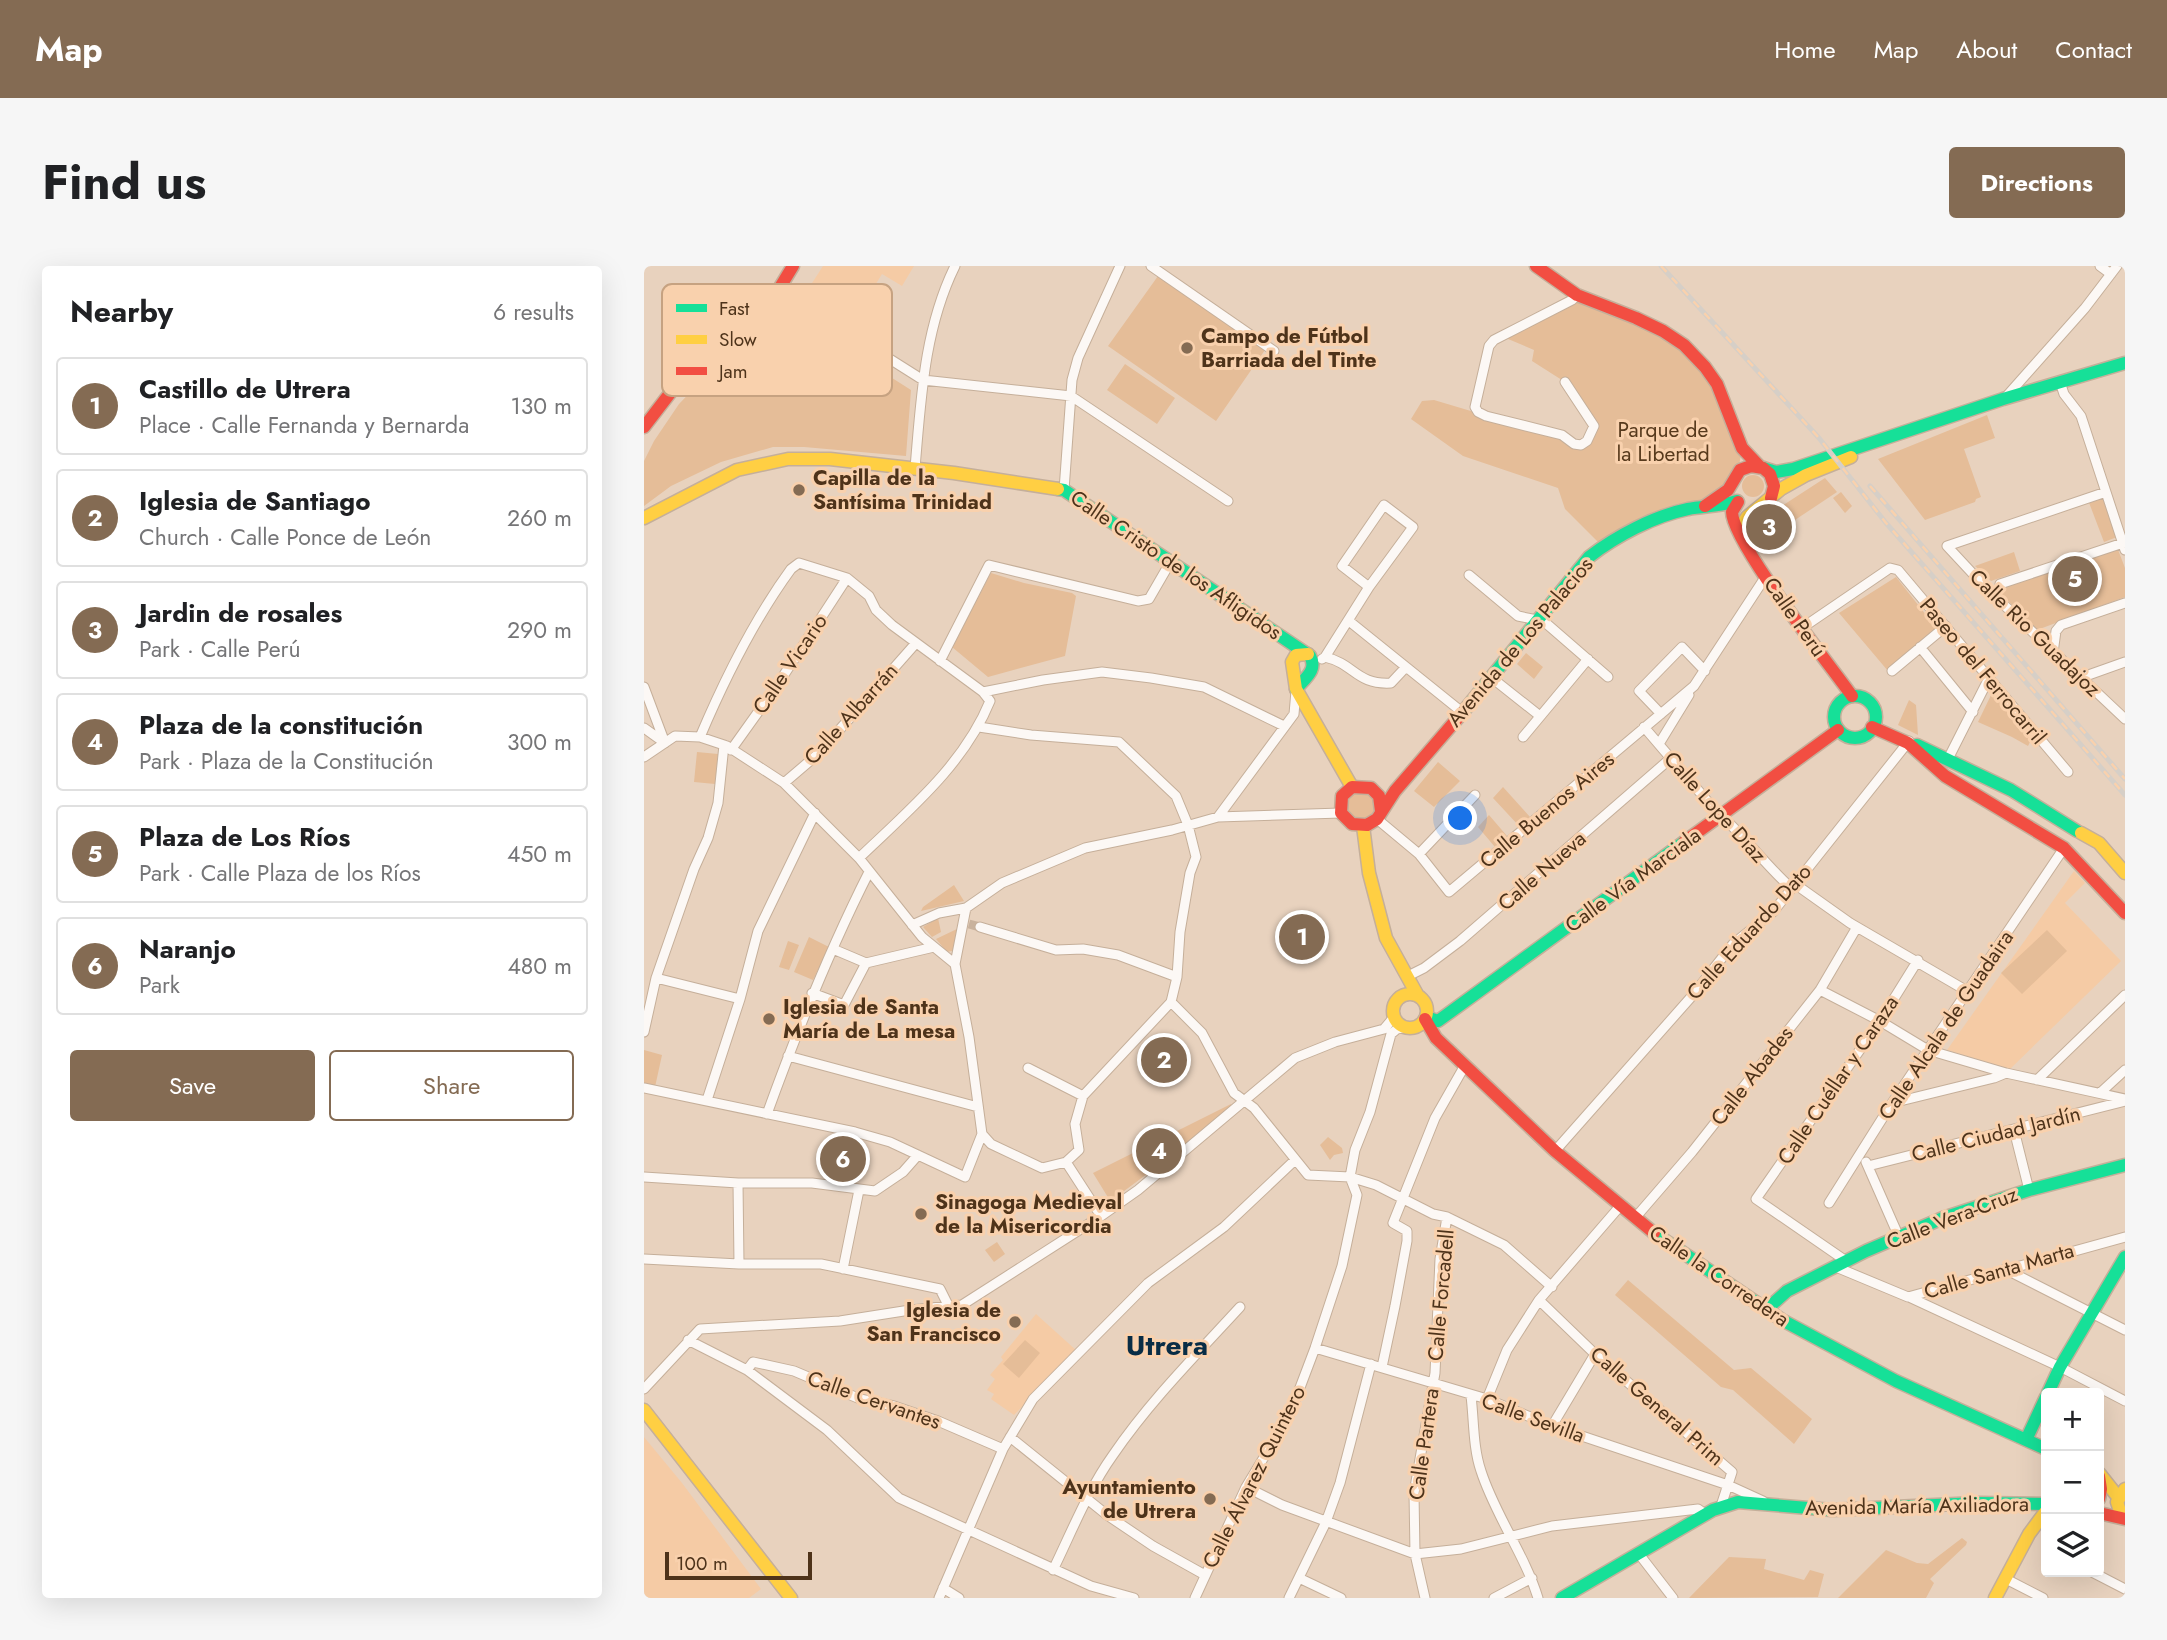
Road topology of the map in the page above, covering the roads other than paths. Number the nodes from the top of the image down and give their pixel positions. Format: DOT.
graph roads {
  1 [pos="793,266"];
  2 [pos="955,266"];
  3 [pos="1119,266"];
  4 [pos="1151,266"];
  5 [pos="1536,266"];
  6 [pos="2100,266"];
  7 [pos="2114,270"];
  8 [pos="782,284"];
  9 [pos="1577,295"];
  10 [pos="1274,351"];
  11 [pos="892,360"];
  12 [pos="2125,363"];
  13 [pos="923,380"];
  14 [pos="1565,382"];
  15 [pos="2060,382"];
  16 [pos="668,396"];
  17 [pos="1071,396"];
  18 [pos="2003,400"];
  19 [pos="644,427"];
  20 [pos="1893,437"];
  21 [pos="1742,448"];
  22 [pos="915,468"];
  23 [pos="1761,468"];
  24 [pos="1735,478"];
  25 [pos="1065,490"];
  26 [pos="2106,492"];
  27 [pos="1771,498"];
  28 [pos="1228,501"];
  29 [pos="1738,501"];
  30 [pos="1705,506"];
  31 [pos="1720,506"];
  32 [pos="1759,507"];
  33 [pos="658,512"];
  34 [pos="644,518"];
  35 [pos="1732,518"];
  36 [pos="644,529"];
  37 [pos="1741,537"];
  38 [pos="2124,546"];
  39 [pos="1171,561"];
  40 [pos="1469,575"];
  41 [pos="1766,576"];
  42 [pos="847,578"];
  43 [pos="2000,584"];
  44 [pos="1369,587"];
  45 [pos="2125,603"];
  46 [pos="1538,619"];
  47 [pos="1349,621"];
  48 [pos="1946,626"];
  49 [pos="1802,628"];
  50 [pos="916,643"];
  51 [pos="1920,648"];
  52 [pos="2053,653"];
  53 [pos="1588,659"];
  54 [pos="940,661"];
  55 [pos="1314,662"];
  56 [pos="2125,662"];
  57 [pos="1406,667"];
  58 [pos="1293,669"];
  59 [pos="1705,671"];
  60 [pos="1892,671"];
  61 [pos="1608,677"];
  62 [pos="1492,678"];
  63 [pos="1989,678"];
  64 [pos="2080,678"];
  65 [pos="1694,687"];
  66 [pos="644,688"];
  67 [pos="1296,689"];
  68 [pos="983,692"];
  69 [pos="1852,696"];
  70 [pos="1462,712"];
  71 [pos="1973,712"];
  72 [pos="1661,714"];
  73 [pos="1540,716"];
  74 [pos="2125,719"];
  75 [pos="1284,726"];
  76 [pos="1873,726"];
  77 [pos="979,727"];
  78 [pos="1644,727"];
  79 [pos="644,728"];
  80 [pos="1838,730"];
  81 [pos="700,737"];
  82 [pos="1523,737"];
  83 [pos="1909,742"];
  84 [pos="665,743"];
  85 [pos="1659,744"];
  86 [pos="728,747"];
  87 [pos="644,757"];
  88 [pos="1671,758"];
  89 [pos="1948,759"];
  90 [pos="2068,772"];
  91 [pos="784,783"];
  92 [pos="1352,787"];
  93 [pos="1395,791"];
  94 [pos="1475,795"];
  95 [pos="1379,796"];
  96 [pos="814,813"];
  97 [pos="1341,813"];
  98 [pos="1379,815"];
  99 [pos="1722,816"];
  100 [pos="1218,817"];
  101 [pos="1188,825"];
  102 [pos="1363,826"];
  103 [pos="2079,832"];
  104 [pos="2064,848"];
  105 [pos="1419,854"];
  106 [pos="859,858"];
  107 [pos="869,872"];
  108 [pos="2125,873"];
  109 [pos="1795,884"];
  110 [pos="966,908"];
  111 [pos="2125,913"];
  112 [pos="912,925"];
  113 [pos="979,927"];
  114 [pos="1857,927"];
  115 [pos="933,947"];
  116 [pos="833,949"];
  117 [pos="1918,960"];
  118 [pos="866,963"];
  119 [pos="955,964"];
  120 [pos="1408,976"];
  121 [pos="1177,977"];
  122 [pos="656,978"];
  123 [pos="1820,990"];
  124 [pos="1967,991"];
  125 [pos="812,993"];
  126 [pos="1402,995"];
  127 [pos="2125,995"];
  128 [pos="1418,996"];
  129 [pos="740,999"];
  130 [pos="1171,1002"];
  131 [pos="1394,1017"];
  132 [pos="1425,1018"];
  133 [pos="1880,1021"];
  134 [pos="1408,1028"];
  135 [pos="1387,1031"];
  136 [pos="644,1032"];
  137 [pos="1436,1038"];
  138 [pos="1928,1050"];
  139 [pos="788,1056"];
  140 [pos="1464,1067"];
  141 [pos="1028,1068"];
  142 [pos="2125,1070"];
  143 [pos="2006,1073"];
  144 [pos="2037,1080"];
  145 [pos="644,1089"];
  146 [pos="2101,1093"];
  147 [pos="1083,1096"];
  148 [pos="707,1100"];
  149 [pos="2125,1100"];
  150 [pos="1247,1101"];
  151 [pos="1892,1103"];
  152 [pos="978,1107"];
  153 [pos="767,1114"];
  154 [pos="2014,1130"];
  155 [pos="982,1134"];
  156 [pos="1555,1151"];
  157 [pos="1861,1154"];
  158 [pos="918,1155"];
  159 [pos="1295,1160"];
  160 [pos="1066,1162"];
  161 [pos="2125,1165"];
  162 [pos="1868,1166"];
  163 [pos="644,1177"];
  164 [pos="1350,1177"];
  165 [pos="738,1183"];
  166 [pos="2029,1189"];
  167 [pos="859,1190"];
  168 [pos="1404,1199"];
  169 [pos="1756,1199"];
  170 [pos="1829,1203"];
  171 [pos="1621,1205"];
  172 [pos="1101,1216"];
  173 [pos="1447,1217"];
  174 [pos="1635,1218"];
  175 [pos="1899,1237"];
  176 [pos="2125,1237"];
  177 [pos="2125,1257"];
  178 [pos="644,1259"];
  179 [pos="739,1264"];
  180 [pos="1841,1264"];
  181 [pos="844,1269"];
  182 [pos="2005,1269"];
  183 [pos="1552,1286"];
  184 [pos="1909,1297"];
  185 [pos="1539,1300"];
  186 [pos="948,1305"];
  187 [pos="1240,1307"];
  188 [pos="2092,1314"];
  189 [pos="1775,1315"];
  190 [pos="2125,1330"];
  191 [pos="688,1340"];
  192 [pos="1315,1348"];
  193 [pos="1595,1354"];
  194 [pos="1371,1364"];
  195 [pos="1382,1367"];
  196 [pos="2060,1367"];
  197 [pos="747,1370"];
  198 [pos="1434,1377"];
  199 [pos="2050,1388"];
  200 [pos="644,1389"];
  201 [pos="1471,1396"];
  202 [pos="1488,1399"];
  203 [pos="2125,1401"];
  204 [pos="2041,1408"];
  205 [pos="644,1410"];
  206 [pos="1552,1426"];
  207 [pos="1010,1437"];
  208 [pos="2026,1440"];
  209 [pos="2041,1447"];
  210 [pos="1003,1449"];
  211 [pos="2104,1475"];
  212 [pos="2104,1478"];
  213 [pos="2125,1483"];
  214 [pos="1728,1485"];
  215 [pos="1246,1488"];
  216 [pos="2120,1494"];
  217 [pos="1088,1497"];
  218 [pos="1770,1504"];
  219 [pos="2028,1504"];
  220 [pos="2041,1504"];
  221 [pos="1721,1506"];
  222 [pos="1705,1514"];
  223 [pos="2044,1514"];
  224 [pos="2104,1514"];
  225 [pos="2123,1518"];
  226 [pos="1326,1522"];
  227 [pos="967,1528"];
  228 [pos="2029,1534"];
  229 [pos="1508,1536"];
  230 [pos="1415,1554"];
  231 [pos="1639,1554"];
  232 [pos="1053,1570"];
  233 [pos="1205,1574"];
  234 [pos="2102,1577"];
  235 [pos="1298,1578"];
  236 [pos="1532,1578"];
  237 [pos="2006,1579"];
  238 [pos="1091,1586"];
  239 [pos="943,1588"];
  240 [pos="2125,1589"];
  241 [pos="791,1598"];
  242 [pos="939,1598"];
  243 [pos="959,1598"];
  244 [pos="1086,1598"];
  245 [pos="1134,1598"];
  246 [pos="1195,1598"];
  247 [pos="1289,1598"];
  248 [pos="1341,1598"];
  249 [pos="1425,1598"];
  250 [pos="1494,1598"];
  251 [pos="1538,1598"];
  252 [pos="1562,1598"];
  253 [pos="1673,1598"];
  254 [pos="1995,1598"];
  255 [pos="2043,1598"];
  1 -- 8 [label="street"];
  2 -- 13 [label="street"];
  3 -- 17 [label="street"];
  4 -- 10 [label="street"];
  5 -- 9 [label="street"];
  6 -- 7 [label="street"];
  7 -- 18 [label="street"];
  9 -- 14 [label="street"];
  9 -- 21 [label="street"];
  11 -- 13 [label="street"];
  12 -- 15 [label="street"];
  13 -- 17 [label="street"];
  13 -- 22 [label="street"];
  15 -- 18 [label="street"];
  15 -- 26 [label="street"];
  16 -- 19 [label="street"];
  17 -- 25 [label="street"];
  17 -- 28 [label="street"];
  18 -- 20 [label="street"];
  20 -- 23 [label="street"];
  20 -- 27 [label="street"];
  21 -- 23 [label="street"];
  21 -- 24 [label="street"];
  22 -- 25 [label="street, Calle Cristo de los Afligidos"];
  22 -- 33 [label="street, Calle Cristo de los Afligidos"];
  23 -- 24 [label="street"];
  23 -- 27 [label="street"];
  24 -- 29 [label="street"];
  24 -- 30 [label="street, Avenida de Los Palacios"];
  25 -- 39 [label="street, Calle Cristo de los Afligidos"];
  26 -- 38 [label="street"];
  26 -- 52 [label="street, Calle Rio Guadajoz"];
  27 -- 32 [label="street"];
  29 -- 31 [label="street, Avenida de Los Palacios"];
  29 -- 32 [label="street"];
  29 -- 35 [label="street"];
  30 -- 31 [label="street, Avenida de Los Palacios"];
  30 -- 46 [label="street, Avenida de Los Palacios"];
  31 -- 35 [label="street, Calle Perú"];
  32 -- 37 [label="street"];
  33 -- 34 [label="street"];
  33 -- 36 [label="street"];
  35 -- 37 [label="street, Calle Perú"];
  37 -- 41 [label="street, Calle Perú"];
  38 -- 43 [label="street"];
  39 -- 54 [label="street"];
  39 -- 55 [label="street, Calle Cristo de los Afligidos"];
  40 -- 46 [label="street"];
  41 -- 49 [label="street, Calle Perú"];
  41 -- 59 [label="street"];
  42 -- 50 [label="street"];
  42 -- 81 [label="street"];
  42 -- 86 [label="street, Calle Vicario"];
  44 -- 44 [label="street"];
  44 -- 47 [label="street"];
  45 -- 52 [label="street"];
  46 -- 53 [label="street"];
  46 -- 62 [label="street, Avenida de Los Palacios"];
  47 -- 55 [label="street"];
  47 -- 57 [label="street"];
  48 -- 49 [label="street, Paseo del Ferrocarril"];
  48 -- 51 [label="street"];
  48 -- 63 [label="street, Paseo del Ferrocarril"];
  49 -- 69 [label="street, Calle Perú"];
  50 -- 54 [label="street"];
  50 -- 91 [label="street, Calle Albarrán"];
  51 -- 60 [label="street"];
  51 -- 71 [label="street"];
  52 -- 64 [label="street, Calle Rio Guadajoz"];
  53 -- 61 [label="street"];
  53 -- 73 [label="street"];
  54 -- 68 [label="street"];
  55 -- 57 [label="street, Calle Cristo de los Afligidos"];
  55 -- 58 [label="street"];
  55 -- 58 [label="street"];
  55 -- 67 [label="street"];
  56 -- 64 [label="street"];
  57 -- 70 [label="street"];
  58 -- 67 [label="street"];
  59 -- 65 [label="street"];
  59 -- 72 [label="street"];
  62 -- 70 [label="street, Avenida de Los Palacios"];
  62 -- 73 [label="street"];
  63 -- 71 [label="street"];
  63 -- 90 [label="street, Paseo del Ferrocarril"];
  64 -- 74 [label="street, Calle Rio Guadajoz"];
  65 -- 72 [label="street, Calle Buenos Aires"];
  65 -- 85 [label="street"];
  66 -- 84 [label="street"];
  67 -- 75 [label="street"];
  67 -- 92 [label="street"];
  68 -- 75 [label="street"];
  68 -- 77 [label="street"];
  69 -- 76 [label="street"];
  69 -- 80 [label="street"];
  70 -- 93 [label="street, Avenida de Los Palacios"];
  71 -- 89 [label="street"];
  72 -- 78 [label="street, Calle Buenos Aires"];
  73 -- 82 [label="street"];
  75 -- 100 [label="street"];
  76 -- 80 [label="street"];
  76 -- 83 [label="street"];
  77 -- 101 [label="street"];
  77 -- 106 [label="street"];
  78 -- 85 [label="street, Calle Lope Díaz"];
  78 -- 105 [label="street, Calle Buenos Aires"];
  79 -- 84 [label="street"];
  80 -- 99 [label="street, Calle Vía Marciala"];
  81 -- 84 [label="street"];
  81 -- 86 [label="street"];
  83 -- 89 [label="street"];
  83 -- 104 [label="street"];
  83 -- 109 [label="street, Calle Eduardo Dato"];
  84 -- 87 [label="street"];
  85 -- 88 [label="street, Calle Lope Díaz"];
  86 -- 91 [label="street"];
  86 -- 122 [label="street"];
  88 -- 99 [label="street, Calle Lope Díaz"];
  88 -- 120 [label="street, Calle Nueva"];
  89 -- 103 [label="street"];
  91 -- 96 [label="street"];
  92 -- 95 [label="street"];
  92 -- 97 [label="street"];
  93 -- 95 [label="street"];
  93 -- 98 [label="street, Avenida de Los Palacios"];
  94 -- 105 [label="street"];
  95 -- 98 [label="street"];
  96 -- 106 [label="street"];
  96 -- 129 [label="street"];
  97 -- 100 [label="street"];
  97 -- 102 [label="street"];
  98 -- 102 [label="street"];
  98 -- 105 [label="street"];
  99 -- 109 [label="street, Calle Lope Díaz"];
  99 -- 132 [label="street, Calle Vía Marciala"];
  100 -- 101 [label="street"];
  101 -- 110 [label="street"];
  101 -- 121 [label="street"];
  102 -- 120 [label="street"];
  103 -- 104 [label="street"];
  103 -- 108 [label="street"];
  104 -- 111 [label="street"];
  104 -- 124 [label="street, Calle Alcala de Guadaira"];
  106 -- 107 [label="street"];
  107 -- 112 [label="street"];
  107 -- 116 [label="street"];
  109 -- 114 [label="street, Calle Lope Díaz"];
  109 -- 156 [label="street, Calle Eduardo Dato"];
  110 -- 112 [label="street"];
  110 -- 119 [label="street"];
  112 -- 115 [label="street"];
  113 -- 121 [label="street"];
  114 -- 117 [label="street, Calle Lope Díaz"];
  114 -- 123 [label="street, Calle Abades"];
  115 -- 118 [label="street"];
  115 -- 119 [label="street"];
  116 -- 118 [label="street"];
  116 -- 125 [label="street"];
  117 -- 124 [label="street, Calle Lope Díaz"];
  117 -- 133 [label="street, Calle Cuéllar y Caraza"];
  118 -- 125 [label="street"];
  119 -- 152 [label="street"];
  120 -- 126 [label="street"];
  120 -- 128 [label="street"];
  121 -- 130 [label="street"];
  122 -- 129 [label="street"];
  122 -- 136 [label="street"];
  123 -- 133 [label="street"];
  123 -- 174 [label="street, Calle Abades"];
  124 -- 138 [label="street, Calle Alcala de Guadaira"];
  125 -- 139 [label="street"];
  126 -- 128 [label="street"];
  126 -- 131 [label="street"];
  127 -- 144 [label="street"];
  128 -- 132 [label="street"];
  129 -- 148 [label="street"];
  130 -- 147 [label="street"];
  130 -- 150 [label="street"];
  131 -- 134 [label="street"];
  131 -- 135 [label="street"];
  132 -- 134 [label="street"];
  132 -- 137 [label="street, Calle la Corredera"];
  133 -- 138 [label="street"];
  133 -- 169 [label="street, Calle Cuéllar y Caraza"];
  134 -- 135 [label="street"];
  134 -- 137 [label="street, Calle la Corredera"];
  135 -- 150 [label="street"];
  135 -- 164 [label="street, Calle Álvarez Quintero"];
  137 -- 140 [label="street, Calle la Corredera"];
  138 -- 143 [label="street"];
  138 -- 151 [label="street, Calle Alcala de Guadaira"];
  139 -- 152 [label="street"];
  139 -- 153 [label="street"];
  140 -- 156 [label="street, Calle la Corredera"];
  140 -- 168 [label="street"];
  141 -- 147 [label="street"];
  142 -- 146 [label="street"];
  143 -- 144 [label="street"];
  143 -- 151 [label="street"];
  144 -- 146 [label="street"];
  145 -- 148 [label="street"];
  146 -- 149 [label="street"];
  147 -- 160 [label="street"];
  148 -- 153 [label="street"];
  149 -- 154 [label="street, Calle Ciudad Jardín"];
  150 -- 159 [label="street"];
  150 -- 172 [label="street"];
  151 -- 157 [label="street, Calle Alcala de Guadaira"];
  152 -- 155 [label="street"];
  153 -- 158 [label="street"];
  154 -- 162 [label="street, Calle Ciudad Jardín"];
  154 -- 166 [label="street"];
  155 -- 158 [label="street"];
  155 -- 160 [label="street"];
  156 -- 171 [label="street, Calle la Corredera"];
  157 -- 162 [label="street"];
  157 -- 170 [label="street, Calle Alcala de Guadaira"];
  158 -- 167 [label="street"];
  159 -- 164 [label="street"];
  159 -- 207 [label="street"];
  160 -- 172 [label="street"];
  161 -- 166 [label="street, Calle Vera-Cruz"];
  162 -- 175 [label="street"];
  163 -- 165 [label="street"];
  164 -- 168 [label="street"];
  164 -- 192 [label="street, Calle Álvarez Quintero"];
  165 -- 167 [label="street"];
  165 -- 179 [label="street"];
  166 -- 175 [label="street, Calle Vera-Cruz"];
  167 -- 181 [label="street"];
  168 -- 173 [label="street"];
  168 -- 195 [label="street"];
  169 -- 180 [label="street, Calle Santa Marta"];
  171 -- 174 [label="street, Calle la Corredera"];
  171 -- 183 [label="street"];
  172 -- 186 [label="street"];
  173 -- 183 [label="street"];
  173 -- 198 [label="street, Calle Forcadell"];
  174 -- 189 [label="street, Calle la Corredera"];
  175 -- 180 [label="street, Calle Vera-Cruz"];
  176 -- 182 [label="street, Calle Santa Marta"];
  177 -- 188 [label="street"];
  178 -- 179 [label="street"];
  179 -- 181 [label="street"];
  180 -- 184 [label="street, Calle Santa Marta"];
  180 -- 189 [label="street, Calle Vera-Cruz"];
  181 -- 186 [label="street"];
  182 -- 184 [label="street, Calle Santa Marta"];
  182 -- 188 [label="street"];
  183 -- 185 [label="street"];
  184 -- 196 [label="street"];
  185 -- 193 [label="street, Calle General Prim"];
  185 -- 202 [label="street"];
  186 -- 191 [label="street"];
  187 -- 217 [label="street"];
  188 -- 190 [label="street"];
  188 -- 196 [label="street"];
  189 -- 208 [label="street, Calle la Corredera"];
  191 -- 197 [label="street"];
  191 -- 200 [label="street"];
  192 -- 194 [label="street, Calle Sevilla"];
  192 -- 215 [label="street, Calle Álvarez Quintero"];
  193 -- 206 [label="street"];
  193 -- 214 [label="street, Calle General Prim"];
  194 -- 195 [label="street, Calle Sevilla"];
  194 -- 226 [label="street"];
  195 -- 198 [label="street, Calle Sevilla"];
  196 -- 199 [label="street"];
  196 -- 203 [label="street"];
  197 -- 210 [label="street, Calle Cervantes"];
  197 -- 227 [label="street"];
  198 -- 201 [label="street, Calle Sevilla"];
  198 -- 230 [label="street, Calle Partera"];
  201 -- 202 [label="street, Calle Sevilla"];
  201 -- 229 [label="street"];
  202 -- 206 [label="street, Calle Sevilla"];
  204 -- 208 [label="street"];
  205 -- 241 [label="street"];
  206 -- 214 [label="street, Calle Sevilla"];
  207 -- 210 [label="street"];
  207 -- 217 [label="street"];
  208 -- 209 [label="street, Calle la Corredera"];
  210 -- 227 [label="street"];
  211 -- 213 [label="street"];
  212 -- 216 [label="street"];
  214 -- 218 [label="street, Calle General Prim"];
  214 -- 221 [label="street"];
  215 -- 226 [label="street"];
  215 -- 233 [label="street, Calle Álvarez Quintero"];
  216 -- 225 [label="street"];
  217 -- 232 [label="street"];
  217 -- 233 [label="street"];
  218 -- 219 [label="street, Avenida María Axiliadora"];
  218 -- 221 [label="street, Avenida María Axiliadora"];
  219 -- 220 [label="street, Avenida María Axiliadora"];
  219 -- 228 [label="street"];
  221 -- 222 [label="street, Avenida María Axiliadora"];
  222 -- 229 [label="street"];
  222 -- 231 [label="street, Avenida María Axiliadora"];
  223 -- 228 [label="street"];
  224 -- 225 [label="street"];
  226 -- 230 [label="street"];
  226 -- 235 [label="street"];
  227 -- 232 [label="street"];
  227 -- 239 [label="street"];
  228 -- 237 [label="street"];
  229 -- 230 [label="street"];
  229 -- 236 [label="street"];
  230 -- 249 [label="street, Calle Partera"];
  231 -- 252 [label="street, Avenida María Axiliadora"];
  231 -- 253 [label="street"];
  232 -- 238 [label="street"];
  233 -- 246 [label="street, Calle Álvarez Quintero"];
  234 -- 240 [label="street"];
  235 -- 247 [label="street"];
  235 -- 248 [label="street"];
  236 -- 250 [label="street"];
  236 -- 251 [label="street"];
  237 -- 254 [label="street"];
  237 -- 255 [label="street"];
  238 -- 244 [label="street"];
  238 -- 245 [label="street"];
  239 -- 242 [label="street"];
  239 -- 243 [label="street"];
}
